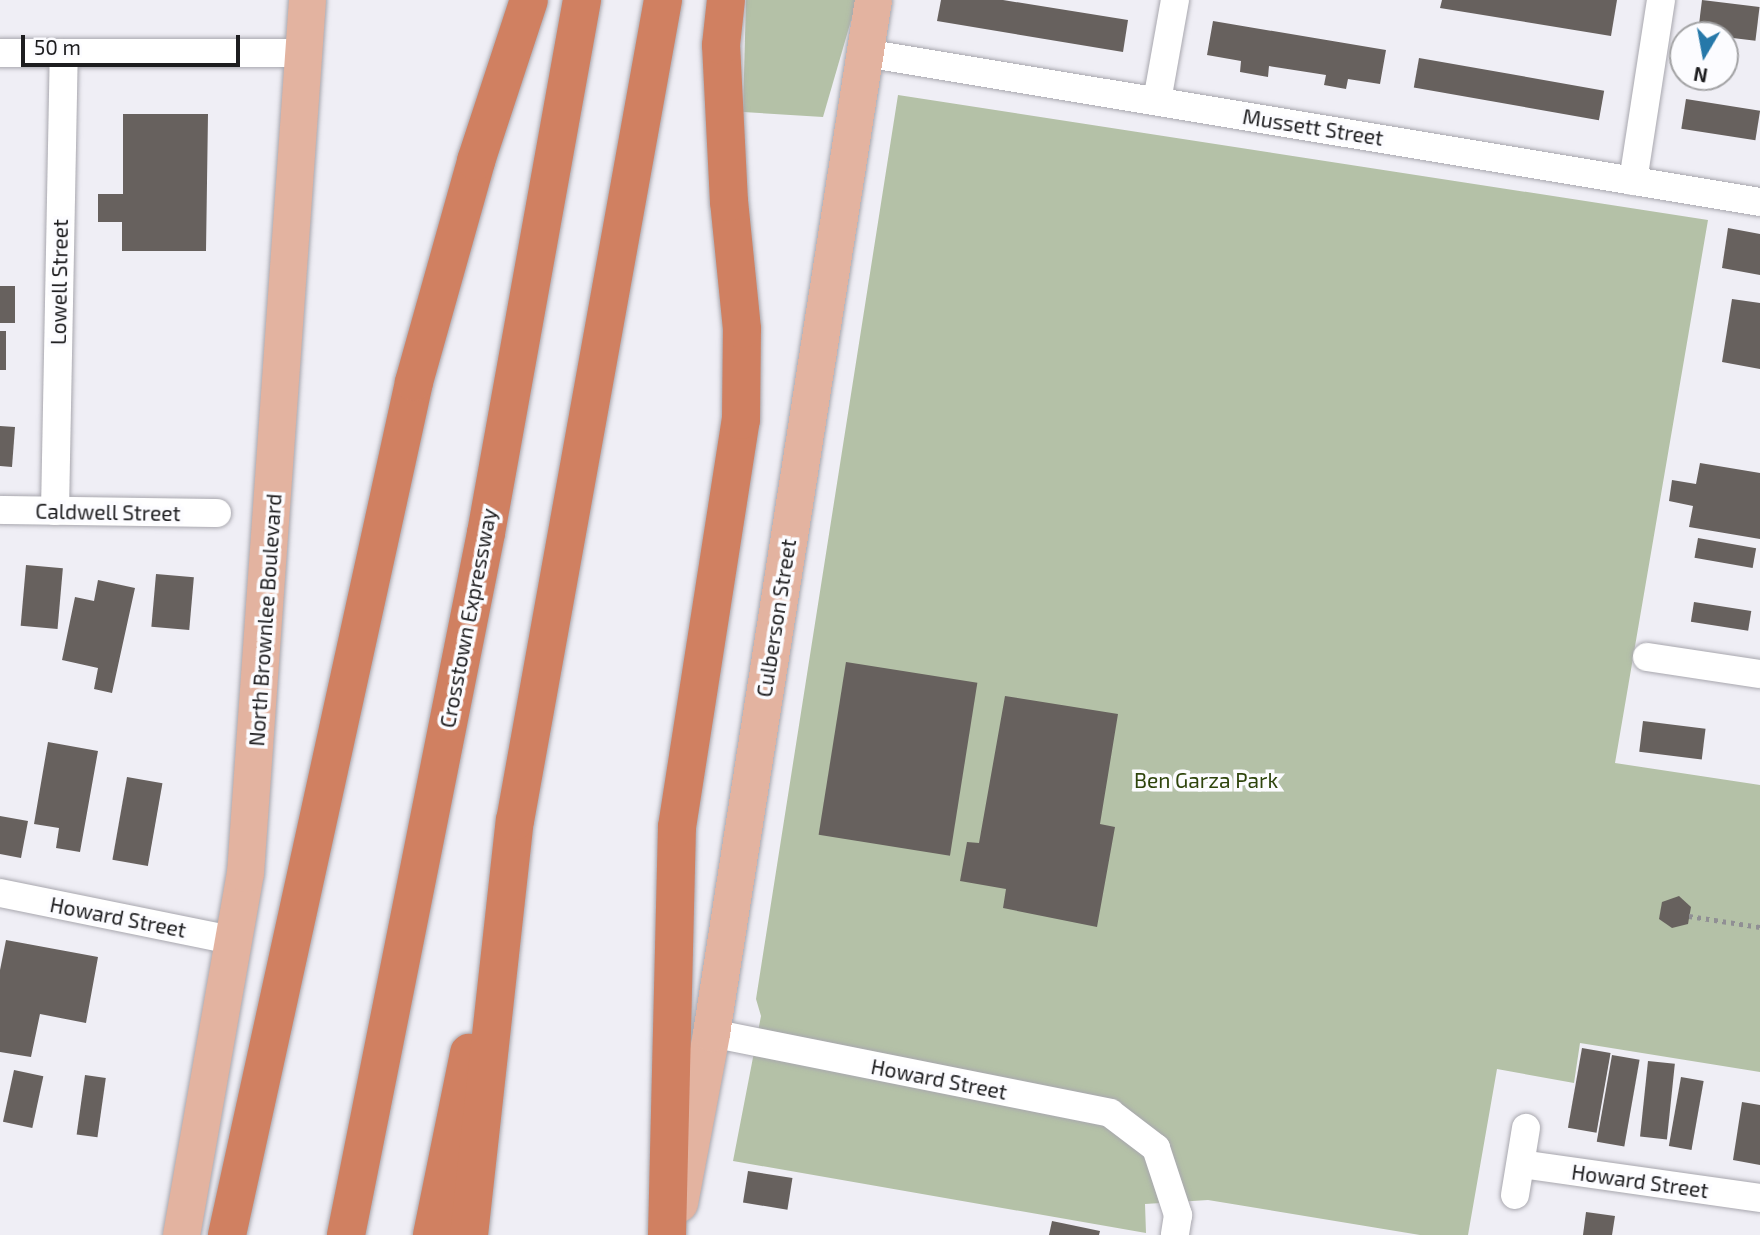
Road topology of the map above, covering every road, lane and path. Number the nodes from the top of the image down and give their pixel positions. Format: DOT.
graph roads {
  1 [pos="307,0"];
  2 [pos="529,0"];
  3 [pos="582,0"];
  4 [pos="663,0"];
  5 [pos="726,0"];
  6 [pos="873,0"];
  7 [pos="1175,0"];
  8 [pos="1661,0"];
  9 [pos="865,52"];
  10 [pos="0,53"];
  11 [pos="304,53"];
  12 [pos="64,54"];
  13 [pos="1157,101"];
  14 [pos="1633,180"];
  15 [pos="1760,202"];
  16 [pos="0,510"];
  17 [pos="55,511"];
  18 [pos="217,513"];
  19 [pos="376,558"];
  20 [pos="1647,657"];
  21 [pos="1759,668"];
  22 [pos="516,821"];
  23 [pos="0,893"];
  24 [pos="1689,916"];
  25 [pos="1760,927"];
  26 [pos="236,942"];
  27 [pos="711,1033"];
  28 [pos="1526,1128"];
  29 [pos="1521,1164"];
  30 [pos="1515,1195"];
  31 [pos="1760,1198"];
  32 [pos="181,1235"];
  33 [pos="227,1235"];
  34 [pos="252,1235"];
  35 [pos="346,1235"];
  36 [pos="432,1235"];
  37 [pos="468,1235"];
  38 [pos="670,1235"];
  39 [pos="1174,1235"];
  1 -- 11 [label="main road, North Brownlee Boulevard"];
  2 -- 19 [label="highway"];
  3 -- 35 [label="highway, Crosstown Expressway"];
  4 -- 22 [label="highway"];
  5 -- 38 [label="highway"];
  6 -- 9 [label="main road, Culberson Street"];
  7 -- 13 [label="street"];
  8 -- 14 [label="street"];
  9 -- 13 [label="street, Mussett Street"];
  9 -- 27 [label="main road, Culberson Street"];
  10 -- 12 [label="street"];
  11 -- 12 [label="street"];
  11 -- 26 [label="main road, North Brownlee Boulevard"];
  12 -- 17 [label="street, Lowell Street"];
  13 -- 14 [label="street, Mussett Street"];
  14 -- 15 [label="street, Mussett Street"];
  16 -- 17 [label="street, Caldwell Street"];
  17 -- 18 [label="street, Caldwell Street"];
  19 -- 33 [label="highway"];
  19 -- 34 [label="highway"];
  20 -- 21 [label="street"];
  22 -- 36 [label="highway"];
  22 -- 37 [label="highway"];
  23 -- 26 [label="street, Howard Street"];
  24 -- 25 [label="path"];
  26 -- 32 [label="main road, North Brownlee Boulevard"];
  27 -- 38 [label="main road, Culberson Street"];
  27 -- 39 [label="street, Howard Street"];
  28 -- 29 [label="street"];
  29 -- 30 [label="street"];
  29 -- 31 [label="street, Howard Street"];
}
